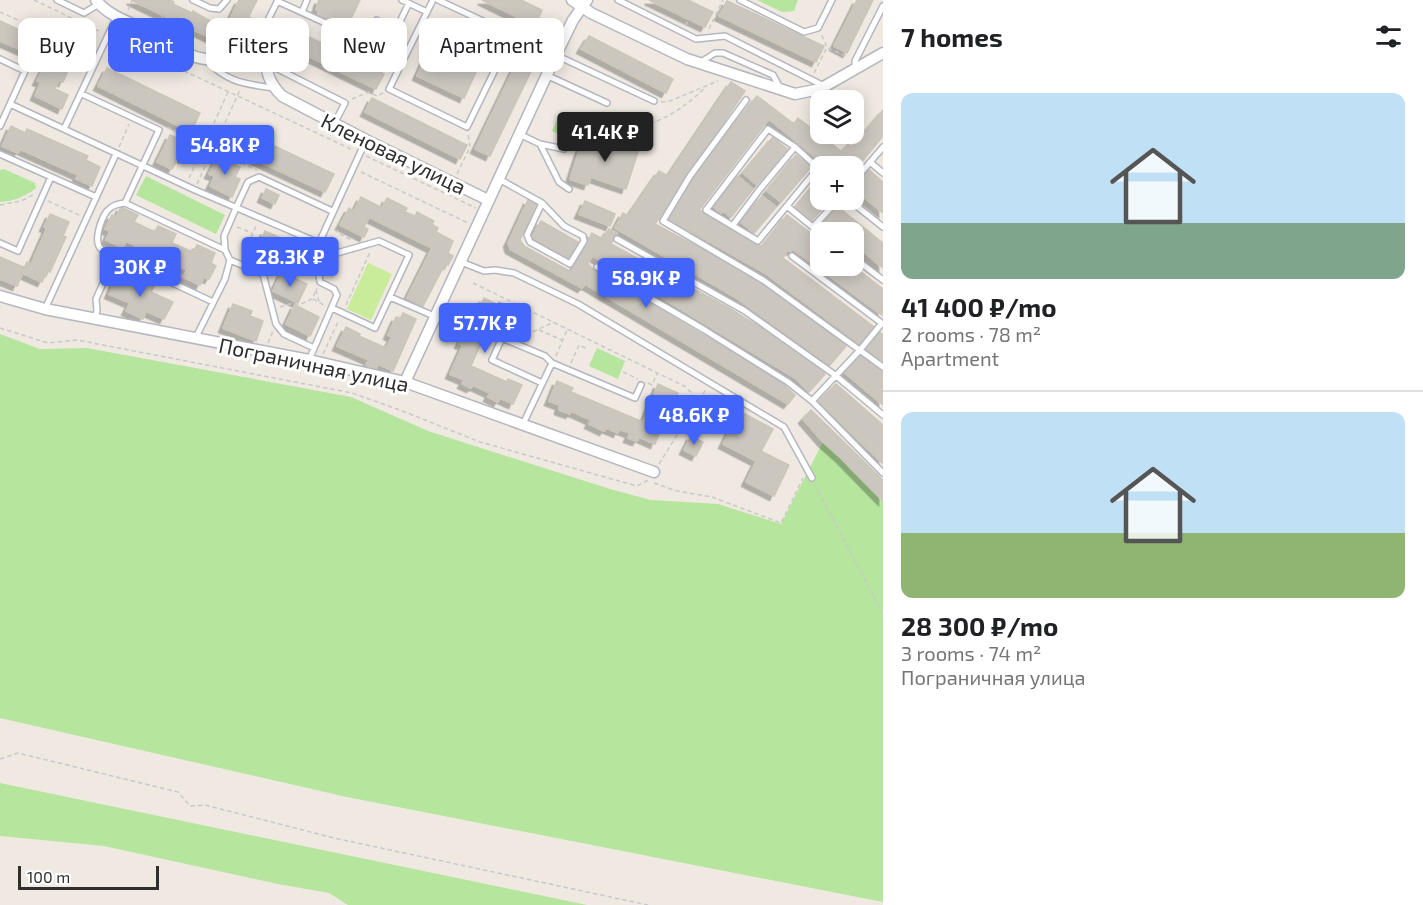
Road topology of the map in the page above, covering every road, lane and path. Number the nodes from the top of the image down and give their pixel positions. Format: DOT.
graph roads {
  1 [pos="34,0"];
  2 [pos="57,0"];
  3 [pos="193,0"];
  4 [pos="227,0"];
  5 [pos="278,0"];
  6 [pos="307,0"];
  7 [pos="402,0"];
  8 [pos="433,0"];
  9 [pos="438,0"];
  10 [pos="572,0"];
  11 [pos="618,0"];
  12 [pos="723,0"];
  13 [pos="740,0"];
  14 [pos="832,0"];
  15 [pos="132,1"];
  16 [pos="98,2"];
  17 [pos="409,3"];
  18 [pos="584,3"];
  19 [pos="883,6"];
  20 [pos="219,9"];
  21 [pos="128,10"];
  22 [pos="0,12"];
  23 [pos="302,12"];
  24 [pos="427,12"];
  25 [pos="163,15"];
  26 [pos="117,16"];
  27 [pos="162,18"];
  28 [pos="221,18"];
  29 [pos="269,18"];
  30 [pos="402,18"];
  31 [pos="476,18"];
  32 [pos="321,21"];
  33 [pos="818,27"];
  34 [pos="108,35"];
  35 [pos="704,39"];
  36 [pos="564,40"];
  37 [pos="827,47"];
  38 [pos="407,53"];
  39 [pos="883,53"];
  40 [pos="99,56"];
  41 [pos="0,59"];
  42 [pos="564,59"];
  43 [pos="206,60"];
  44 [pos="700,63"];
  45 [pos="855,66"];
  46 [pos="187,72"];
  47 [pos="219,72"];
  48 [pos="268,72"];
  49 [pos="284,72"];
  50 [pos="398,72"];
  51 [pos="494,72"];
  52 [pos="548,72"];
  53 [pos="546,75"];
  54 [pos="811,79"];
  55 [pos="720,80"];
  56 [pos="826,86"];
  57 [pos="706,87"];
  58 [pos="274,88"];
  59 [pos="389,89"];
  60 [pos="781,90"];
  61 [pos="228,91"];
  62 [pos="82,94"];
  63 [pos="238,96"];
  64 [pos="654,100"];
  65 [pos="746,100"];
  66 [pos="345,103"];
  67 [pos="607,103"];
  68 [pos="10,104"];
  69 [pos="132,118"];
  70 [pos="334,124"];
  71 [pos="0,126"];
  72 [pos="467,127"];
  73 [pos="64,129"];
  74 [pos="159,130"];
  75 [pos="210,132"];
  76 [pos="621,132"];
  77 [pos="519,134"];
  78 [pos="219,136"];
  79 [pos="366,140"];
  80 [pos="204,144"];
  81 [pos="540,144"];
  82 [pos="795,147"];
  83 [pos="883,147"];
  84 [pos="213,149"];
  85 [pos="564,149"];
  86 [pos="359,153"];
  87 [pos="0,154"];
  88 [pos="116,154"];
  89 [pos="870,162"];
  90 [pos="143,166"];
  91 [pos="352,168"];
  92 [pos="864,169"];
  93 [pos="883,173"];
  94 [pos="51,177"];
  95 [pos="259,177"];
  96 [pos="498,179"];
  97 [pos="453,182"];
  98 [pos="185,186"];
  99 [pos="569,189"];
  100 [pos="195,190"];
  101 [pos="35,194"];
  102 [pos="96,197"];
  103 [pos="42,198"];
  104 [pos="488,200"];
  105 [pos="125,203"];
  106 [pos="542,203"];
  107 [pos="0,205"];
  108 [pos="787,206"];
  109 [pos="236,208"];
  110 [pos="829,210"];
  111 [pos="862,210"];
  112 [pos="483,211"];
  113 [pos="331,214"];
  114 [pos="260,218"];
  115 [pos="86,219"];
  116 [pos="818,222"];
  117 [pos="230,224"];
  118 [pos="733,225"];
  119 [pos="810,225"];
  120 [pos="476,226"];
  121 [pos="883,227"];
  122 [pos="252,233"];
  123 [pos="617,239"];
  124 [pos="310,240"];
  125 [pos="0,243"];
  126 [pos="319,243"];
  127 [pos="374,243"];
  128 [pos="363,246"];
  129 [pos="225,250"];
  130 [pos="330,255"];
  131 [pos="115,256"];
  132 [pos="792,256"];
  133 [pos="230,260"];
  134 [pos="460,261"];
  135 [pos="239,264"];
  136 [pos="298,266"];
  137 [pos="864,266"];
  138 [pos="597,267"];
  139 [pos="263,274"];
  140 [pos="319,275"];
  141 [pos="883,280"];
  142 [pos="320,282"];
  143 [pos="473,283"];
  144 [pos="316,289"];
  145 [pos="0,296"];
  146 [pos="390,297"];
  147 [pos="312,299"];
  148 [pos="213,302"];
  149 [pos="319,302"];
  150 [pos="523,307"];
  151 [pos="332,308"];
  152 [pos="45,309"];
  153 [pos="273,310"];
  154 [pos="342,313"];
  155 [pos="434,316"];
  156 [pos="95,319"];
  157 [pos="554,322"];
  158 [pos="882,323"];
  159 [pos="276,324"];
  160 [pos="0,328"];
  161 [pos="567,329"];
  162 [pos="538,330"];
  163 [pos="195,339"];
  164 [pos="508,340"];
  165 [pos="563,340"];
  166 [pos="314,348"];
  167 [pos="588,349"];
  168 [pos="860,350"];
  169 [pos="264,352"];
  170 [pos="314,362"];
  171 [pos="552,363"];
  172 [pos="883,367"];
  173 [pos="568,370"];
  174 [pos="657,373"];
  175 [pos="835,375"];
  176 [pos="405,382"];
  177 [pos="542,383"];
  178 [pos="710,384"];
  179 [pos="641,385"];
  180 [pos="652,385"];
  181 [pos="812,401"];
  182 [pos="696,404"];
  183 [pos="883,415"];
  184 [pos="523,425"];
  185 [pos="807,470"];
  186 [pos="654,472"];
  187 [pos="883,473"];
  188 [pos="812,478"];
  189 [pos="883,614"];
  190 [pos="0,759"];
  191 [pos="648,905"];
  1 -- 34 [label="path"];
  2 -- 16 [label="lane"];
  3 -- 20 [label="lane"];
  4 -- 20 [label="lane"];
  5 -- 23 [label="lane"];
  5 -- 29 [label="lane"];
  6 -- 23 [label="lane"];
  7 -- 17 [label="lane"];
  8 -- 24 [label="lane"];
  9 -- 31 [label="lane"];
  10 -- 18 [label="street"];
  11 -- 35 [label="lane"];
  12 -- 35 [label="path"];
  13 -- 33 [label="lane"];
  14 -- 33 [label="lane"];
  15 -- 21 [label="path"];
  16 -- 26 [label="street"];
  17 -- 24 [label="lane"];
  17 -- 30 [label="lane"];
  18 -- 36 [label="street"];
  18 -- 44 [label="street"];
  19 -- 45 [label="lane"];
  20 -- 28 [label="path"];
  22 -- 40 [label="path"];
  23 -- 32 [label="lane"];
  24 -- 38 [label="lane"];
  25 -- 27 [label="path"];
  26 -- 43 [label="street"];
  33 -- 37 [label="path"];
  34 -- 40 [label="lane"];
  35 -- 54 [label="lane"];
  37 -- 45 [label="path"];
  37 -- 54 [label="path"];
  39 -- 45 [label="street"];
  40 -- 62 [label="lane"];
  41 -- 68 [label="lane"];
  42 -- 64 [label="lane"];
  44 -- 60 [label="street"];
  44 -- 60 [label="lane"];
  45 -- 56 [label="street"];
  46 -- 61 [label="path"];
  47 -- 58 [label="lane"];
  48 -- 58 [label="street"];
  49 -- 66 [label="lane"];
  50 -- 59 [label="lane"];
  51 -- 72 [label="lane"];
  52 -- 53 [label="street"];
  53 -- 67 [label="lane"];
  53 -- 77 [label="street"];
  54 -- 56 [label="lane"];
  55 -- 57 [label="path"];
  56 -- 60 [label="street"];
  57 -- 64 [label="path"];
  57 -- 76 [label="path"];
  58 -- 70 [label="street, Кленовая улица"];
  59 -- 66 [label="path"];
  59 -- 72 [label="lane"];
  61 -- 63 [label="path"];
  61 -- 75 [label="path"];
  62 -- 69 [label="lane"];
  62 -- 73 [label="lane"];
  63 -- 78 [label="path"];
  63 -- 86 [label="path"];
  65 -- 168 [label="lane"];
  66 -- 70 [label="lane"];
  68 -- 71 [label="lane"];
  68 -- 73 [label="lane"];
  69 -- 74 [label="lane"];
  69 -- 88 [label="path"];
  70 -- 79 [label="street, Кленовая улица"];
  72 -- 97 [label="path"];
  73 -- 88 [label="lane"];
  74 -- 80 [label="path"];
  74 -- 90 [label="lane"];
  75 -- 78 [label="path"];
  75 -- 80 [label="path"];
  77 -- 81 [label="lane"];
  77 -- 96 [label="street"];
  78 -- 84 [label="path"];
  79 -- 86 [label="lane"];
  79 -- 97 [label="street, Кленовая улица"];
  80 -- 84 [label="path"];
  80 -- 98 [label="path"];
  81 -- 85 [label="lane"];
  81 -- 99 [label="lane"];
  82 -- 108 [label="lane"];
  82 -- 118 [label="lane"];
  82 -- 118 [label="lane"];
  83 -- 89 [label="lane"];
  84 -- 95 [label="path"];
  84 -- 100 [label="path"];
  86 -- 91 [label="lane"];
  86 -- 112 [label="path"];
  87 -- 94 [label="lane"];
  88 -- 90 [label="lane"];
  88 -- 102 [label="lane"];
  89 -- 92 [label="lane"];
  89 -- 93 [label="lane"];
  90 -- 98 [label="lane"];
  90 -- 105 [label="lane"];
  91 -- 113 [label="lane"];
  91 -- 120 [label="path"];
  94 -- 102 [label="lane"];
  94 -- 103 [label="lane"];
  95 -- 109 [label="lane"];
  95 -- 113 [label="lane"];
  96 -- 104 [label="street"];
  96 -- 106 [label="lane"];
  97 -- 104 [label="street, Кленовая улица"];
  98 -- 100 [label="lane"];
  100 -- 109 [label="lane"];
  101 -- 107 [label="path"];
  102 -- 115 [label="lane"];
  103 -- 115 [label="path"];
  103 -- 125 [label="lane"];
  104 -- 112 [label="street"];
  105 -- 129 [label="lane"];
  105 -- 131 [label="lane"];
  106 -- 106 [label="lane"];
  108 -- 118 [label="lane"];
  108 -- 119 [label="lane"];
  109 -- 114 [label="lane"];
  109 -- 117 [label="lane"];
  110 -- 116 [label="lane"];
  111 -- 121 [label="lane"];
  112 -- 120 [label="street"];
  113 -- 126 [label="lane"];
  113 -- 128 [label="path"];
  114 -- 122 [label="path"];
  114 -- 124 [label="lane"];
  115 -- 152 [label="lane"];
  117 -- 122 [label="path"];
  117 -- 129 [label="lane"];
  120 -- 134 [label="street"];
  122 -- 135 [label="path"];
  123 -- 175 [label="lane"];
  124 -- 126 [label="lane"];
  124 -- 136 [label="path"];
  126 -- 130 [label="lane"];
  127 -- 128 [label="lane"];
  127 -- 146 [label="lane"];
  127 -- 154 [label="path"];
  128 -- 130 [label="lane"];
  129 -- 133 [label="lane"];
  130 -- 140 [label="lane"];
  131 -- 148 [label="lane"];
  131 -- 156 [label="lane"];
  132 -- 158 [label="lane"];
  133 -- 135 [label="lane"];
  133 -- 148 [label="lane"];
  134 -- 155 [label="street"];
  134 -- 178 [label="lane"];
  135 -- 139 [label="lane"];
  136 -- 139 [label="path"];
  136 -- 140 [label="path"];
  137 -- 141 [label="lane"];
  138 -- 181 [label="lane"];
  139 -- 153 [label="lane"];
  140 -- 142 [label="lane"];
  142 -- 144 [label="path"];
  142 -- 151 [label="lane"];
  143 -- 150 [label="path"];
  144 -- 147 [label="path"];
  144 -- 149 [label="path"];
  145 -- 152 [label="street, Пограничная улица"];
  146 -- 154 [label="lane"];
  146 -- 155 [label="lane"];
  147 -- 149 [label="path"];
  147 -- 153 [label="path"];
  148 -- 163 [label="lane"];
  149 -- 151 [label="path"];
  150 -- 157 [label="path"];
  150 -- 162 [label="path"];
  150 -- 164 [label="path"];
  151 -- 154 [label="lane"];
  151 -- 166 [label="lane"];
  152 -- 156 [label="street, Пограничная улица"];
  153 -- 159 [label="lane"];
  154 -- 170 [label="path"];
  155 -- 176 [label="street"];
  156 -- 163 [label="street, Пограничная улица"];
  157 -- 161 [label="path"];
  157 -- 162 [label="path"];
  158 -- 168 [label="lane"];
  159 -- 166 [label="lane"];
  159 -- 169 [label="path"];
  160 -- 185 [label="path"];
  161 -- 165 [label="path"];
  161 -- 174 [label="path"];
  162 -- 165 [label="path"];
  163 -- 169 [label="street, Пограничная улица"];
  164 -- 171 [label="lane"];
  164 -- 177 [label="lane"];
  165 -- 171 [label="path"];
  166 -- 170 [label="lane"];
  167 -- 173 [label="path"];
  168 -- 172 [label="lane"];
  168 -- 175 [label="lane"];
  169 -- 170 [label="street, Пограничная улица"];
  170 -- 176 [label="street, Пограничная улица"];
  171 -- 173 [label="lane"];
  171 -- 177 [label="lane"];
  173 -- 179 [label="lane"];
  174 -- 180 [label="path"];
  174 -- 182 [label="path"];
  175 -- 181 [label="lane"];
  175 -- 183 [label="lane"];
  176 -- 184 [label="street, Пограничная улица"];
  177 -- 184 [label="lane"];
  178 -- 182 [label="path"];
  178 -- 185 [label="lane"];
  181 -- 187 [label="lane"];
  182 -- 186 [label="path"];
  184 -- 186 [label="street, Пограничная улица"];
  185 -- 188 [label="lane"];
  188 -- 189 [label="path"];
  190 -- 191 [label="path"];
}
